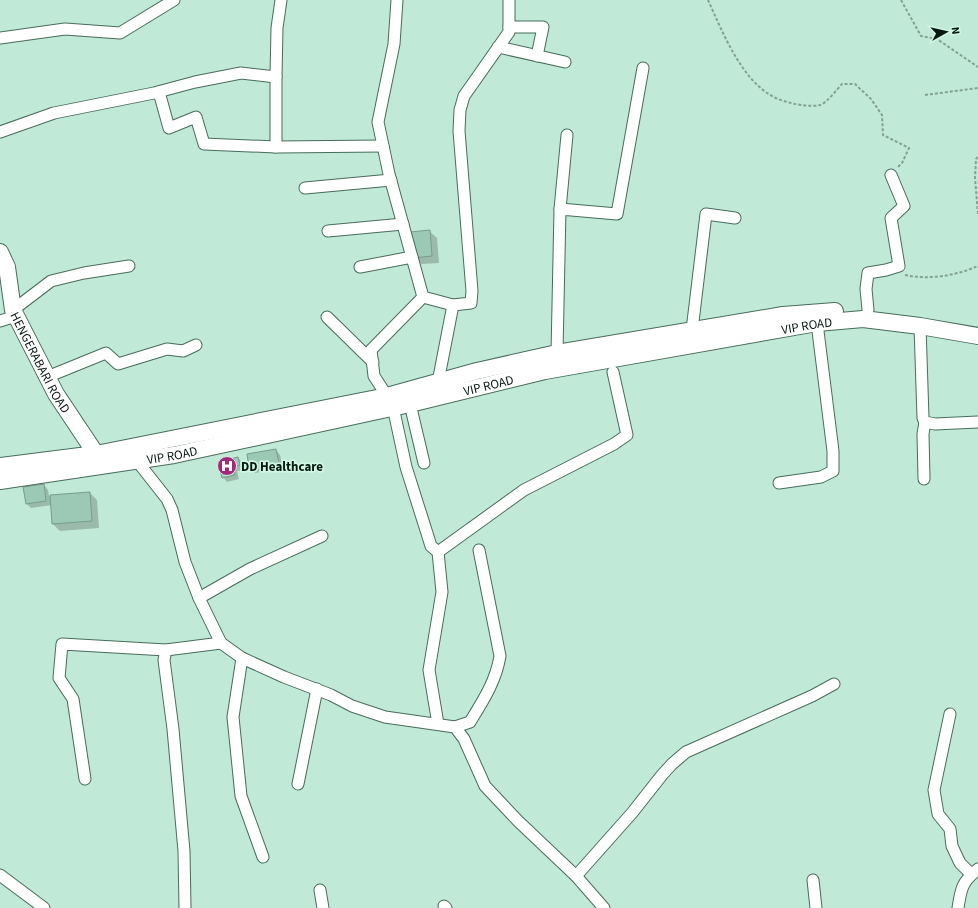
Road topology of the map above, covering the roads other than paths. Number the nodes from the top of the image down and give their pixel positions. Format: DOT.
graph roads {
  1 [pos="174,0"];
  2 [pos="281,0"];
  3 [pos="398,0"];
  4 [pos="509,0"];
  5 [pos="509,27"];
  6 [pos="0,38"];
  7 [pos="498,47"];
  8 [pos="537,56"];
  9 [pos="565,62"];
  10 [pos="644,68"];
  11 [pos="276,77"];
  12 [pos="159,92"];
  13 [pos="0,132"];
  14 [pos="567,135"];
  15 [pos="383,146"];
  16 [pos="276,147"];
  17 [pos="891,175"];
  18 [pos="391,180"];
  19 [pos="305,188"];
  20 [pos="560,209"];
  21 [pos="735,218"];
  22 [pos="403,224"];
  23 [pos="328,231"];
  24 [pos="0,252"];
  25 [pos="412,257"];
  26 [pos="129,266"];
  27 [pos="360,267"];
  28 [pos="423,297"];
  29 [pos="453,305"];
  30 [pos="868,310"];
  31 [pos="14,313"];
  32 [pos="327,317"];
  33 [pos="0,321"];
  34 [pos="817,323"];
  35 [pos="943,325"];
  36 [pos="978,325"];
  37 [pos="920,326"];
  38 [pos="692,330"];
  39 [pos="978,336"];
  40 [pos="196,345"];
  41 [pos="557,353"];
  42 [pos="373,362"];
  43 [pos="613,372"];
  44 [pos="47,377"];
  45 [pos="438,382"];
  46 [pos="387,396"];
  47 [pos="410,404"];
  48 [pos="395,416"];
  49 [pos="926,422"];
  50 [pos="978,422"];
  51 [pos="138,453"];
  52 [pos="97,460"];
  53 [pos="424,463"];
  54 [pos="0,466"];
  55 [pos="924,479"];
  56 [pos="0,481"];
  57 [pos="779,483"];
  58 [pos="322,536"];
  59 [pos="479,550"];
  60 [pos="438,552"];
  61 [pos="199,598"];
  62 [pos="221,643"];
  63 [pos="166,650"];
  64 [pos="242,658"];
  65 [pos="834,684"];
  66 [pos="317,689"];
  67 [pos="950,714"];
  68 [pos="438,724"];
  69 [pos="454,727"];
  70 [pos="85,779"];
  71 [pos="298,784"];
  72 [pos="263,858"];
  73 [pos="975,872"];
  74 [pos="0,875"];
  75 [pos="576,876"];
  76 [pos="813,880"];
  77 [pos="320,890"];
  78 [pos="44,908"];
  79 [pos="185,908"];
  80 [pos="323,908"];
  81 [pos="604,908"];
  82 [pos="816,908"];
  83 [pos="958,908"];
  1 -- 6 [label="street"];
  2 -- 11 [label="street"];
  3 -- 15 [label="street"];
  4 -- 5 [label="street"];
  5 -- 7 [label="street"];
  5 -- 8 [label="street"];
  7 -- 8 [label="street"];
  7 -- 29 [label="street"];
  8 -- 9 [label="street"];
  10 -- 20 [label="street"];
  11 -- 12 [label="street"];
  11 -- 16 [label="street"];
  12 -- 13 [label="street"];
  12 -- 16 [label="street"];
  14 -- 20 [label="street"];
  15 -- 16 [label="street"];
  15 -- 18 [label="street"];
  17 -- 30 [label="street"];
  18 -- 19 [label="street"];
  18 -- 22 [label="street"];
  20 -- 41 [label="street"];
  21 -- 38 [label="street"];
  22 -- 23 [label="street"];
  22 -- 25 [label="street"];
  24 -- 31 [label="main road, HENGERABARI ROAD"];
  25 -- 27 [label="street"];
  25 -- 28 [label="street"];
  26 -- 31 [label="street"];
  28 -- 29 [label="street"];
  28 -- 42 [label="street"];
  29 -- 45 [label="street"];
  30 -- 35 [label="main road, VIP ROAD"];
  30 -- 38 [label="main road, VIP ROAD"];
  31 -- 33 [label="street"];
  31 -- 44 [label="main road, HENGERABARI ROAD"];
  32 -- 42 [label="street"];
  34 -- 37 [label="main road, VIP ROAD"];
  34 -- 47 [label="main road, VIP ROAD"];
  34 -- 57 [label="street"];
  35 -- 36 [label="main road, VIP ROAD"];
  35 -- 37 [label="main road, VIP ROAD"];
  35 -- 39 [label="main road, VIP ROAD"];
  37 -- 49 [label="street"];
  38 -- 41 [label="main road, VIP ROAD"];
  40 -- 44 [label="street"];
  41 -- 45 [label="main road, VIP ROAD"];
  42 -- 46 [label="street"];
  43 -- 60 [label="street"];
  44 -- 52 [label="main road, HENGERABARI ROAD"];
  45 -- 46 [label="main road, VIP ROAD"];
  46 -- 51 [label="main road, VIP ROAD"];
  47 -- 51 [label="main road, VIP ROAD"];
  47 -- 53 [label="street"];
  48 -- 60 [label="street"];
  49 -- 50 [label="street"];
  49 -- 55 [label="street"];
  51 -- 52 [label="main road, VIP ROAD"];
  51 -- 61 [label="street"];
  52 -- 54 [label="main road, VIP ROAD"];
  52 -- 56 [label="main road, VIP ROAD"];
  58 -- 61 [label="street"];
  59 -- 69 [label="street"];
  60 -- 68 [label="street"];
  61 -- 62 [label="street"];
  62 -- 63 [label="street"];
  62 -- 64 [label="street"];
  63 -- 70 [label="street"];
  63 -- 79 [label="street"];
  64 -- 66 [label="street"];
  64 -- 72 [label="street"];
  65 -- 75 [label="street"];
  66 -- 68 [label="street"];
  66 -- 71 [label="street"];
  67 -- 73 [label="street"];
  68 -- 69 [label="street"];
  69 -- 75 [label="street"];
  73 -- 83 [label="street"];
  74 -- 78 [label="street"];
  75 -- 81 [label="street"];
  76 -- 82 [label="street"];
  77 -- 80 [label="street"];
}
